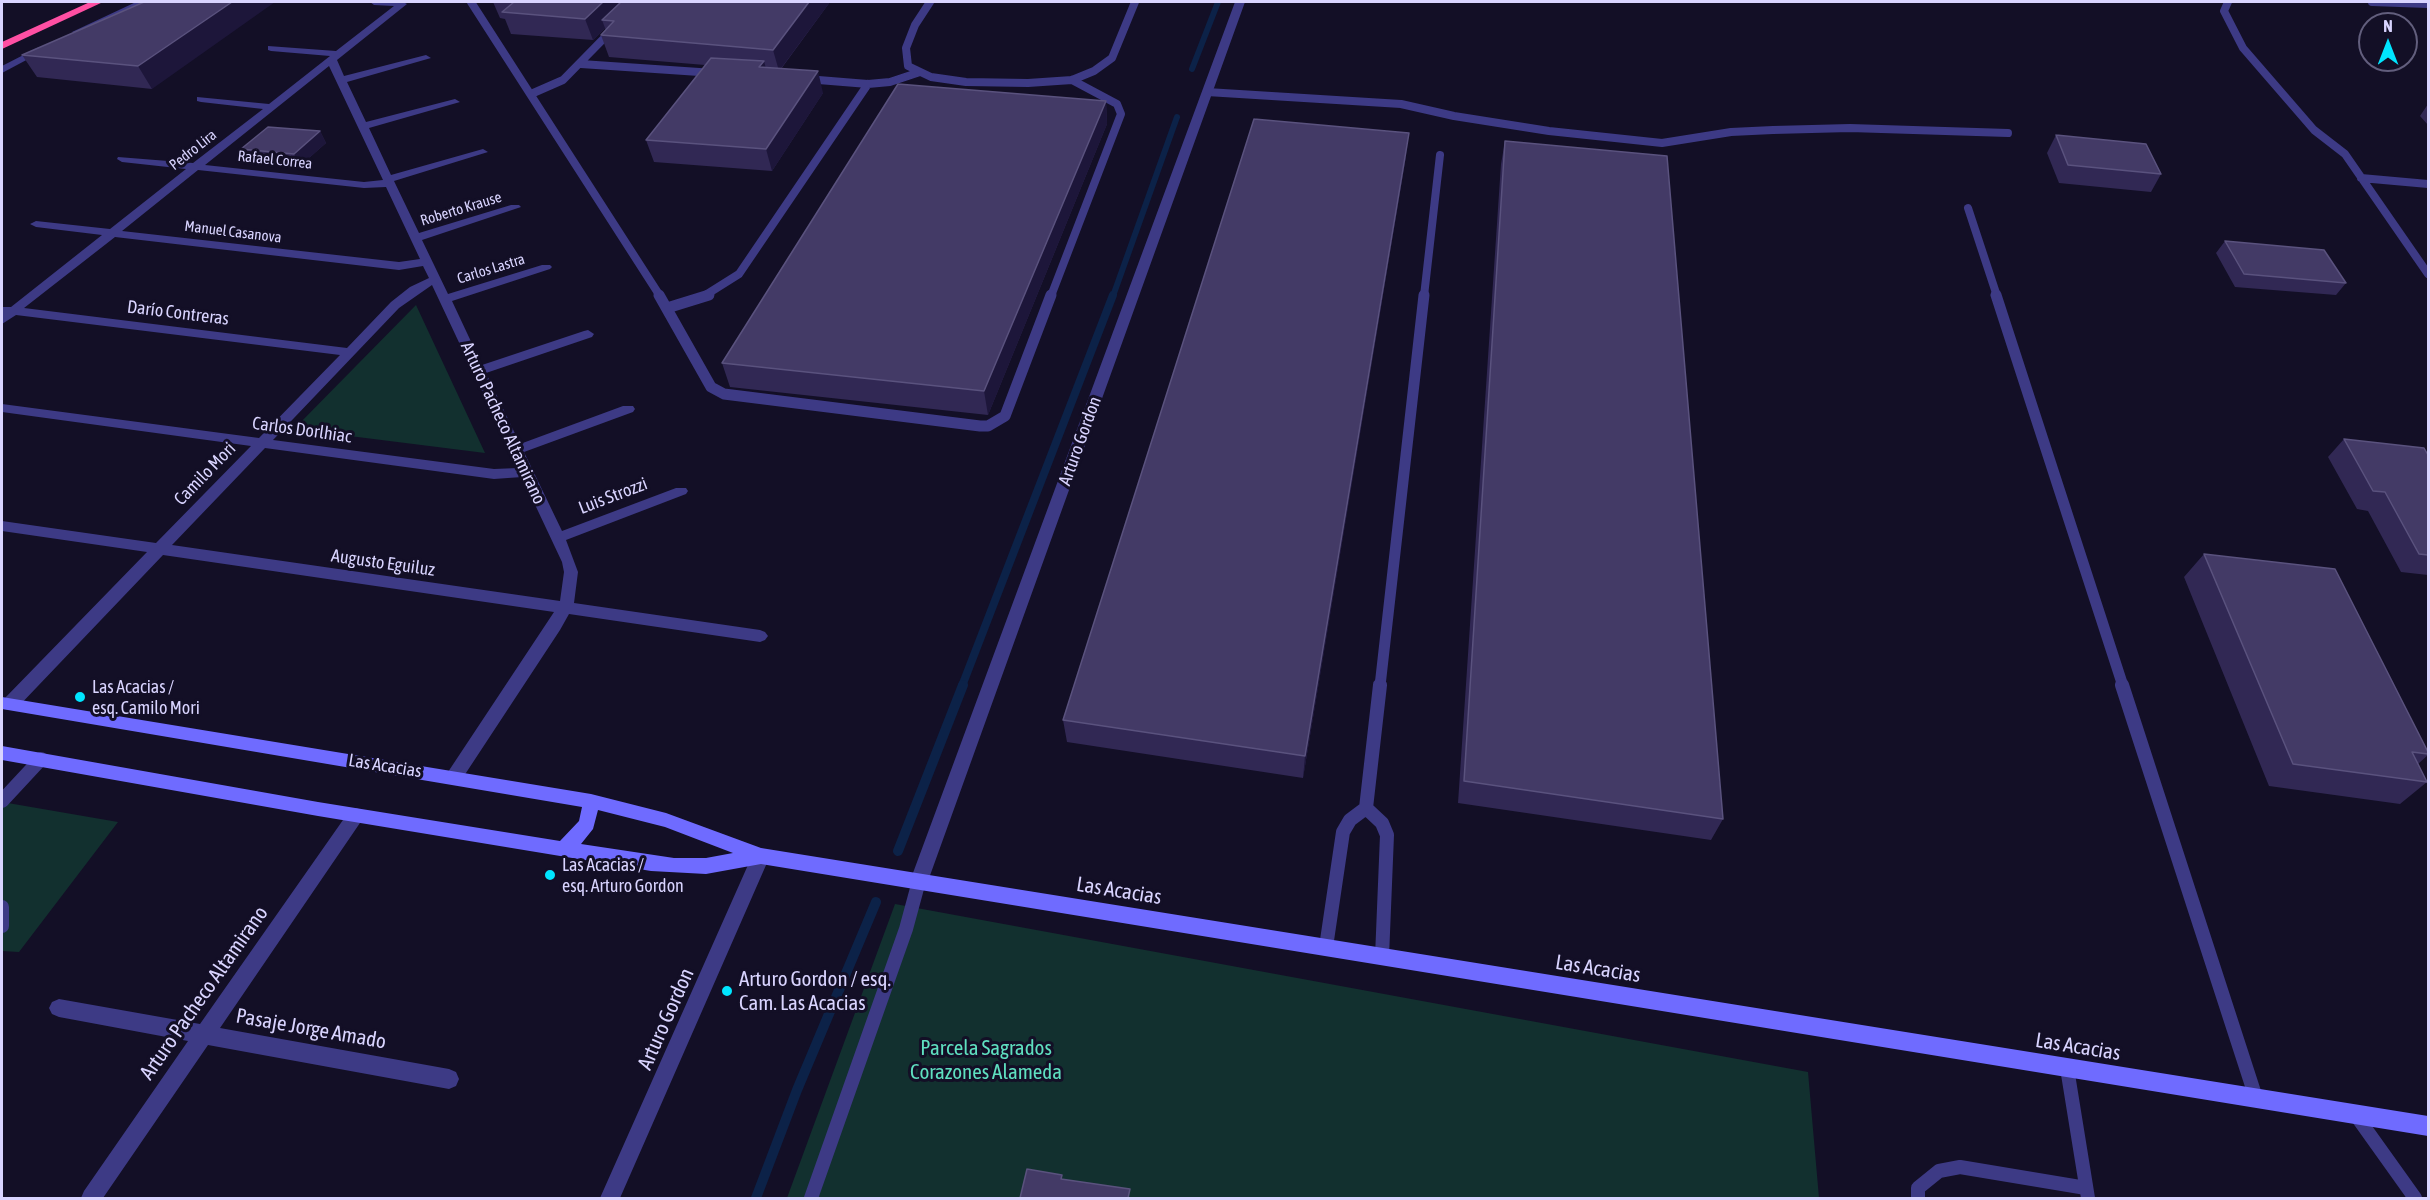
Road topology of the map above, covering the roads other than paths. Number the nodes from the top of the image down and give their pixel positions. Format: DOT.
graph roads {
  1 [pos="98,2"];
  2 [pos="374,2"];
  3 [pos="471,2"];
  4 [pos="930,2"];
  5 [pos="1135,2"];
  6 [pos="1240,2"];
  7 [pos="2228,2"];
  8 [pos="2372,2"];
  9 [pos="139,3"];
  10 [pos="2428,4"];
  11 [pos="154,7"];
  12 [pos="47,12"];
  13 [pos="618,25"];
  14 [pos="72,34"];
  15 [pos="2,35"];
  16 [pos="52,44"];
  17 [pos="2,46"];
  18 [pos="271,48"];
  19 [pos="334,57"];
  20 [pos="426,58"];
  21 [pos="581,64"];
  22 [pos="2,70"];
  23 [pos="920,72"];
  24 [pos="724,74"];
  25 [pos="796,79"];
  26 [pos="341,80"];
  27 [pos="1072,80"];
  28 [pos="868,84"];
  29 [pos="1207,92"];
  30 [pos="531,94"];
  31 [pos="201,99"];
  32 [pos="455,102"];
  33 [pos="272,107"];
  34 [pos="363,126"];
  35 [pos="2008,133"];
  36 [pos="483,152"];
  37 [pos="1440,155"];
  38 [pos="122,159"];
  39 [pos="196,167"];
  40 [pos="2361,178"];
  41 [pos="389,181"];
  42 [pos="2428,184"];
  43 [pos="515,207"];
  44 [pos="1968,208"];
  45 [pos="36,224"];
  46 [pos="112,233"];
  47 [pos="416,238"];
  48 [pos="427,262"];
  49 [pos="546,267"];
  50 [pos="2428,274"];
  51 [pos="435,279"];
  52 [pos="444,299"];
  53 [pos="667,308"];
  54 [pos="7,310"];
  55 [pos="2,320"];
  56 [pos="588,334"];
  57 [pos="350,352"];
  58 [pos="478,371"];
  59 [pos="2,408"];
  60 [pos="628,409"];
  61 [pos="262,442"];
  62 [pos="516,450"];
  63 [pos="526,472"];
  64 [pos="681,491"];
  65 [pos="2,526"];
  66 [pos="558,538"];
  67 [pos="159,550"];
  68 [pos="563,609"];
  69 [pos="760,636"];
  70 [pos="6,704"];
  71 [pos="2,753"];
  72 [pos="41,759"];
  73 [pos="454,777"];
  74 [pos="2,801"];
  75 [pos="591,801"];
  76 [pos="1366,808"];
  77 [pos="356,815"];
  78 [pos="561,850"];
  79 [pos="761,856"];
  80 [pos="920,881"];
  81 [pos="2,907"];
  82 [pos="2,926"];
  83 [pos="1326,947"];
  84 [pos="1382,957"];
  85 [pos="59,1008"];
  86 [pos="204,1035"];
  87 [pos="2067,1068"];
  88 [pos="449,1079"];
  89 [pos="2256,1098"];
  90 [pos="2355,1114"];
  91 [pos="2428,1126"];
  92 [pos="2087,1193"];
  93 [pos="91,1198"];
  94 [pos="610,1198"];
  95 [pos="811,1198"];
  96 [pos="1918,1198"];
  97 [pos="2415,1198"];
  1 -- 17 [label="highway"];
  2 -- 19 [label="street, Pedro Lira"];
  3 -- 30 [label="lane"];
  4 -- 23 [label="lane"];
  5 -- 27 [label="lane"];
  6 -- 29 [label="street, Arturo Gordon"];
  7 -- 40 [label="lane"];
  8 -- 10 [label="lane"];
  9 -- 11 [label="lane"];
  9 -- 14 [label="street"];
  12 -- 15 [label="highway"];
  13 -- 21 [label="lane"];
  16 -- 22 [label="street"];
  18 -- 19 [label="street"];
  19 -- 26 [label="street, Arturo Pacheco Altamirano"];
  19 -- 33 [label="street, Pedro Lira"];
  20 -- 26 [label="street"];
  21 -- 24 [label="lane"];
  21 -- 30 [label="lane"];
  23 -- 27 [label="lane"];
  23 -- 28 [label="lane"];
  25 -- 28 [label="lane"];
  26 -- 34 [label="street, Arturo Pacheco Altamirano"];
  27 -- 53 [label="lane"];
  28 -- 53 [label="lane"];
  29 -- 35 [label="lane"];
  29 -- 80 [label="street, Arturo Gordon"];
  30 -- 53 [label="lane"];
  31 -- 33 [label="street"];
  32 -- 34 [label="street"];
  33 -- 39 [label="street, Pedro Lira"];
  34 -- 41 [label="street, Arturo Pacheco Altamirano"];
  36 -- 41 [label="street, Rafael Correa"];
  37 -- 76 [label="lane"];
  38 -- 39 [label="street, Rafael Correa"];
  39 -- 41 [label="street, Rafael Correa"];
  39 -- 46 [label="street, Pedro Lira"];
  40 -- 42 [label="lane"];
  40 -- 50 [label="lane"];
  41 -- 47 [label="street, Arturo Pacheco Altamirano"];
  43 -- 47 [label="street, Roberto Krause"];
  44 -- 89 [label="lane"];
  45 -- 46 [label="street, Manuel Casanova"];
  46 -- 48 [label="street, Manuel Casanova"];
  46 -- 54 [label="street, Pedro Lira"];
  47 -- 48 [label="street, Arturo Pacheco Altamirano"];
  48 -- 51 [label="street, Arturo Pacheco Altamirano"];
  49 -- 52 [label="street, Carlos Lastra"];
  51 -- 52 [label="street, Arturo Pacheco Altamirano"];
  51 -- 57 [label="street, Camilo Mori"];
  52 -- 58 [label="street, Arturo Pacheco Altamirano"];
  54 -- 55 [label="street, Pedro Lira"];
  54 -- 57 [label="street, Darío Contreras"];
  56 -- 58 [label="street"];
  57 -- 61 [label="street, Camilo Mori"];
  58 -- 62 [label="street, Arturo Pacheco Altamirano"];
  59 -- 61 [label="street, Carlos Dorlhiac"];
  60 -- 62 [label="street"];
  61 -- 63 [label="street, Carlos Dorlhiac"];
  61 -- 67 [label="street, Camilo Mori"];
  62 -- 63 [label="street, Arturo Pacheco Altamirano"];
  63 -- 66 [label="street, Arturo Pacheco Altamirano"];
  64 -- 66 [label="street, Luis Strozzi"];
  65 -- 67 [label="street, Augusto Eguiluz"];
  66 -- 68 [label="street, Arturo Pacheco Altamirano"];
  67 -- 68 [label="street, Augusto Eguiluz"];
  67 -- 70 [label="street, Camilo Mori"];
  68 -- 69 [label="street, Augusto Eguiluz"];
  68 -- 73 [label="street, Arturo Pacheco Altamirano"];
  70 -- 73 [label="main road, Las Acacias"];
  71 -- 72 [label="main road, Las Acacias"];
  72 -- 74 [label="lane"];
  72 -- 77 [label="main road, Las Acacias"];
  73 -- 75 [label="main road, Las Acacias"];
  75 -- 78 [label="main road"];
  75 -- 79 [label="main road, Las Acacias"];
  76 -- 83 [label="lane"];
  76 -- 84 [label="lane"];
  77 -- 78 [label="main road, Las Acacias"];
  77 -- 86 [label="street, Arturo Pacheco Altamirano"];
  78 -- 79 [label="main road, Las Acacias"];
  79 -- 80 [label="main road, Las Acacias"];
  79 -- 94 [label="street, Arturo Gordon"];
  80 -- 83 [label="main road, Las Acacias"];
  80 -- 95 [label="lane"];
  81 -- 82 [label="lane"];
  83 -- 84 [label="main road, Las Acacias"];
  84 -- 87 [label="main road, Las Acacias"];
  85 -- 86 [label="street, Pasaje Jorge Amado"];
  86 -- 88 [label="street, Pasaje Jorge Amado"];
  86 -- 93 [label="street, Arturo Pacheco Altamirano"];
  87 -- 89 [label="main road, Las Acacias"];
  87 -- 92 [label="lane"];
  89 -- 90 [label="main road, Las Acacias"];
  90 -- 91 [label="main road, Las Acacias"];
  90 -- 97 [label="lane"];
  92 -- 96 [label="lane"];
}
